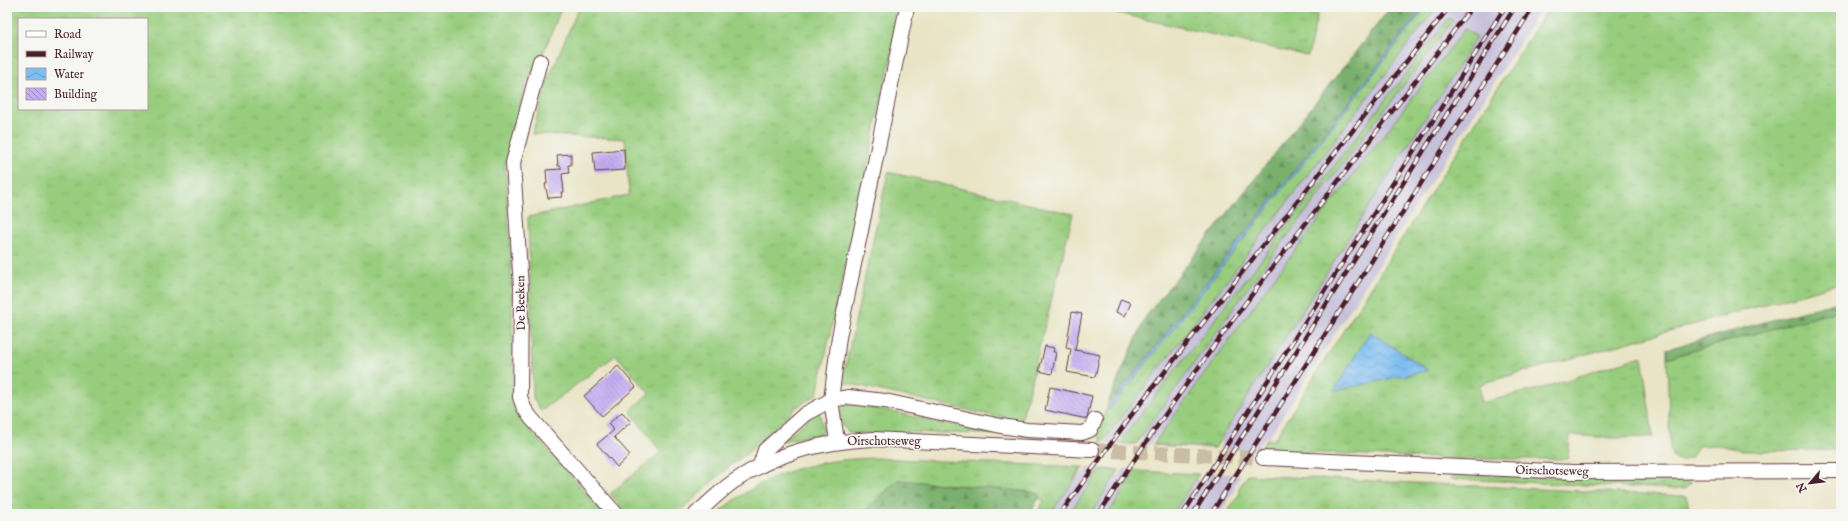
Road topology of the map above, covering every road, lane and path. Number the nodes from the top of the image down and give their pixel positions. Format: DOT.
graph roads {
  1 [pos="907,7"];
  2 [pos="540,61"];
  3 [pos="831,400"];
  4 [pos="1095,420"];
  5 [pos="837,441"];
  6 [pos="1092,450"];
  7 [pos="1263,458"];
  8 [pos="760,465"];
  9 [pos="1841,471"];
  10 [pos="616,514"];
  11 [pos="696,514"];
  1 -- 3 [label="street"];
  2 -- 10 [label="street, De Beeken"];
  3 -- 4 [label="street"];
  3 -- 5 [label="street"];
  3 -- 8 [label="street"];
  5 -- 6 [label="street, Oirschotseweg"];
  5 -- 8 [label="street, Oirschotseweg"];
  7 -- 9 [label="street, Oirschotseweg"];
  8 -- 11 [label="street, Oirschotseweg"];
}
